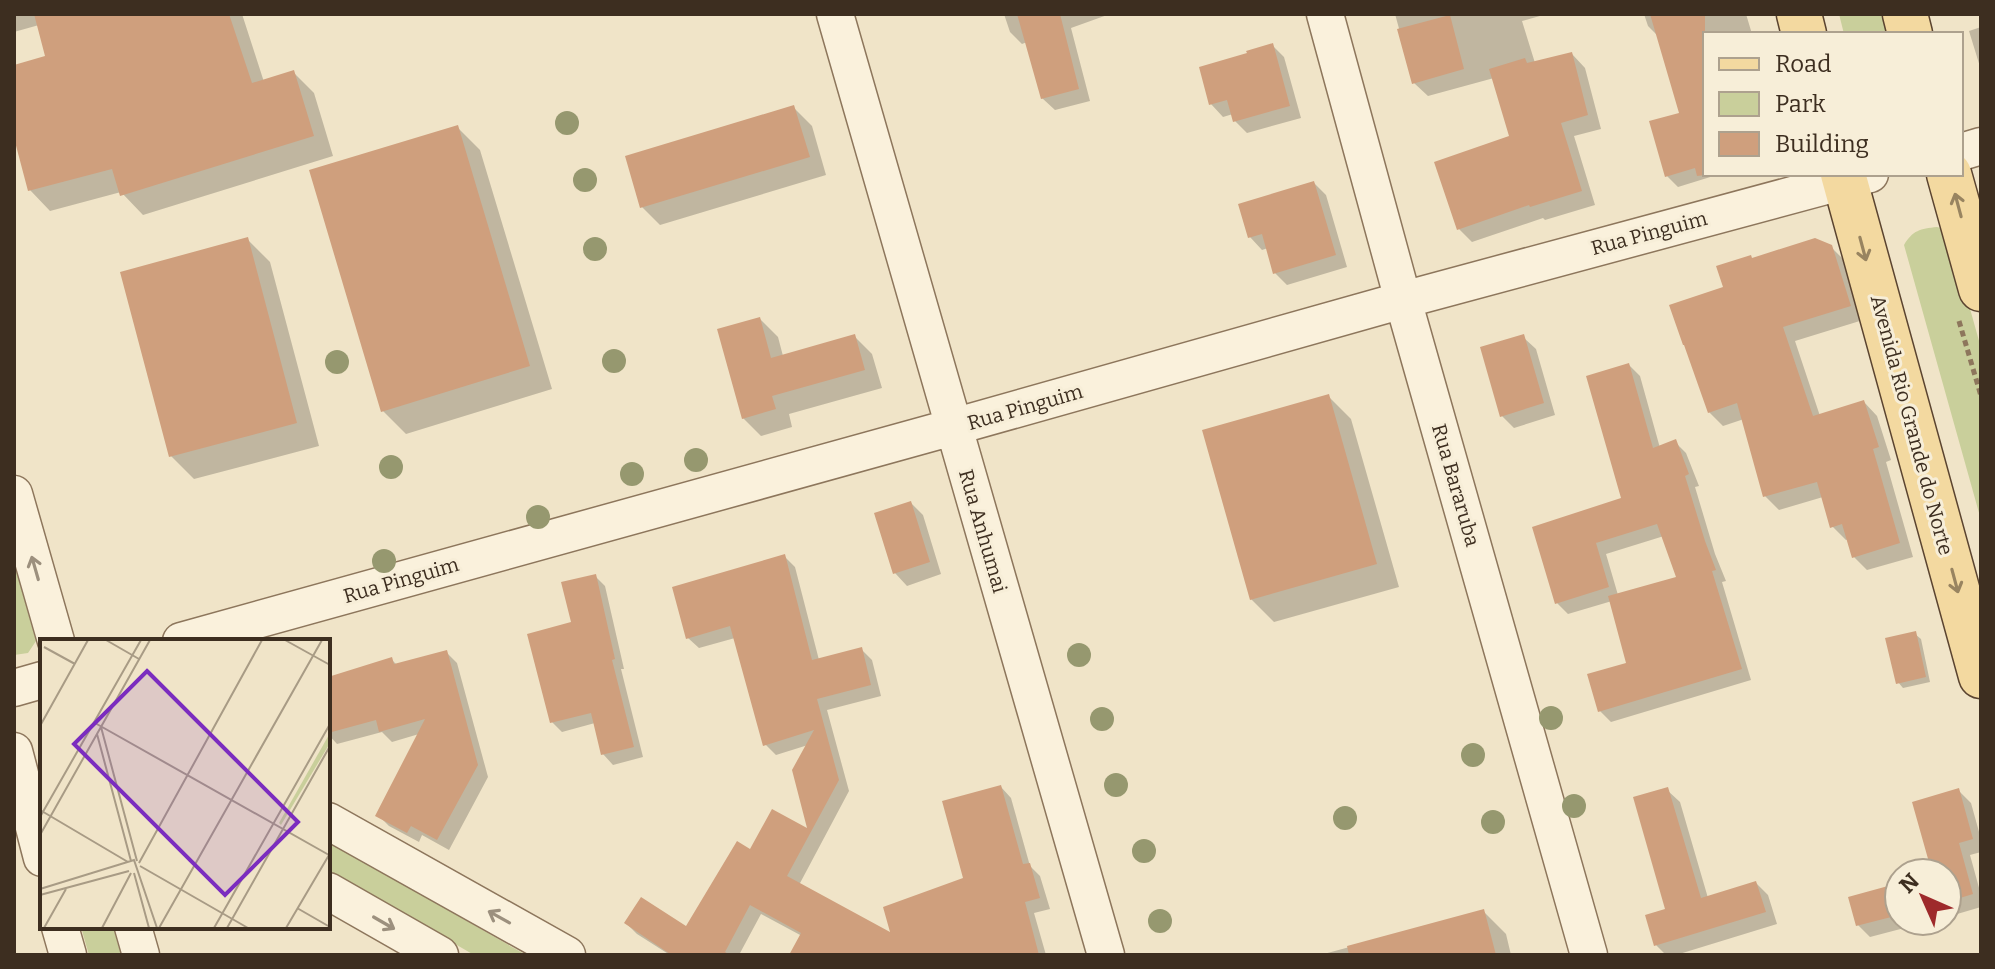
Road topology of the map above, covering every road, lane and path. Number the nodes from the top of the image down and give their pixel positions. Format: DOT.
graph roads {
  1 [pos="835,14"];
  2 [pos="1325,14"];
  3 [pos="1852,176"];
  4 [pos="1950,176"];
  5 [pos="1981,289"];
  6 [pos="1403,300"];
  7 [pos="953,427"];
  8 [pos="14,494"];
  9 [pos="55,639"];
  10 [pos="188,639"];
  11 [pos="1981,676"];
  12 [pos="40,681"];
  13 [pos="14,688"];
  14 [pos="25,759"];
  15 [pos="330,822"];
  16 [pos="40,846"];
  17 [pos="330,892"];
  18 [pos="61,929"];
  19 [pos="134,929"];
  20 [pos="68,955"];
  21 [pos="141,955"];
  22 [pos="440,955"];
  23 [pos="567,955"];
  24 [pos="1106,955"];
  25 [pos="1589,955"];
  1 -- 7 [label="street, Rua Anhumai"];
  2 -- 6 [label="street, Rua Bararuba"];
  3 -- 6 [label="street, Rua Pinguim"];
  3 -- 11 [label="main road, Avenida Rio Grande do Norte, one-way"];
  5 -- 4 [label="main road, one-way"];
  6 -- 7 [label="street, Rua Pinguim"];
  6 -- 25 [label="street, Rua Bararuba"];
  7 -- 10 [label="street, Rua Pinguim"];
  7 -- 24 [label="street, Rua Anhumai"];
  9 -- 8 [label="street, one-way"];
  12 -- 13 [label="street"];
  14 -- 16 [label="street"];
  23 -- 15 [label="street, one-way"];
  17 -- 22 [label="street, one-way"];
  18 -- 20 [label="street"];
  19 -- 21 [label="street"];
}
